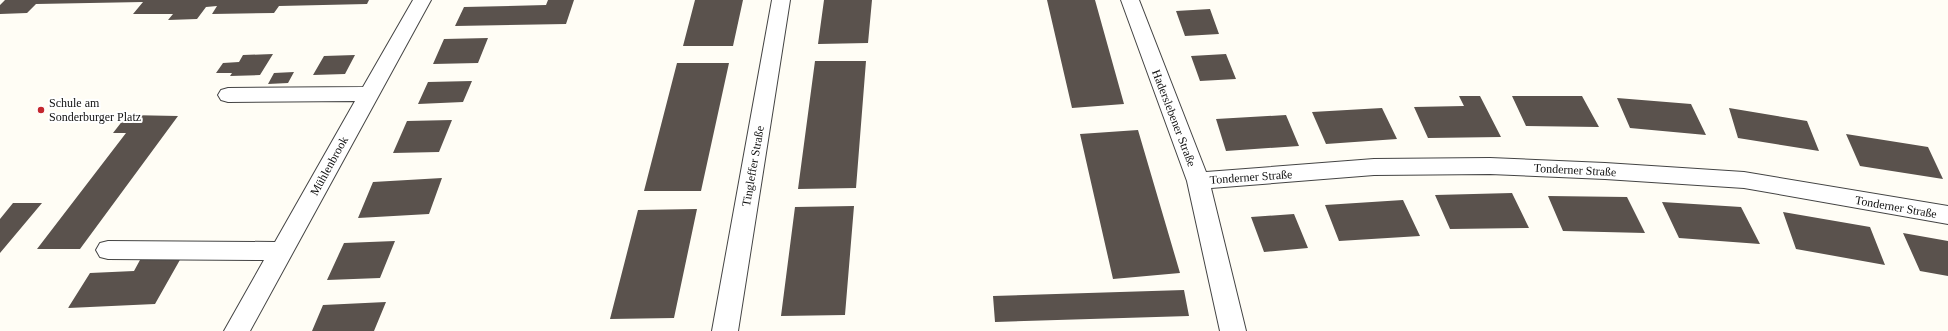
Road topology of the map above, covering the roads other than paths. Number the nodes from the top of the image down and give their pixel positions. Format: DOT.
graph roads {
  1 [pos="422,0"];
  2 [pos="780,0"];
  3 [pos="1130,0"];
  4 [pos="369,94"];
  5 [pos="228,95"];
  6 [pos="1198,181"];
  7 [pos="1948,216"];
  8 [pos="108,250"];
  9 [pos="282,251"];
  10 [pos="237,331"];
  11 [pos="725,331"];
  12 [pos="1233,331"];
  1 -- 4 [label="street, Mühlenbrook"];
  2 -- 11 [label="street, Tingleffer Straße"];
  3 -- 6 [label="street, Haderslebener Straße"];
  4 -- 5 [label="street"];
  4 -- 9 [label="street, Mühlenbrook"];
  6 -- 7 [label="street, Tonderner Straße"];
  6 -- 12 [label="street, Haderslebener Straße"];
  8 -- 9 [label="street"];
  9 -- 10 [label="street, Mühlenbrook"];
}
